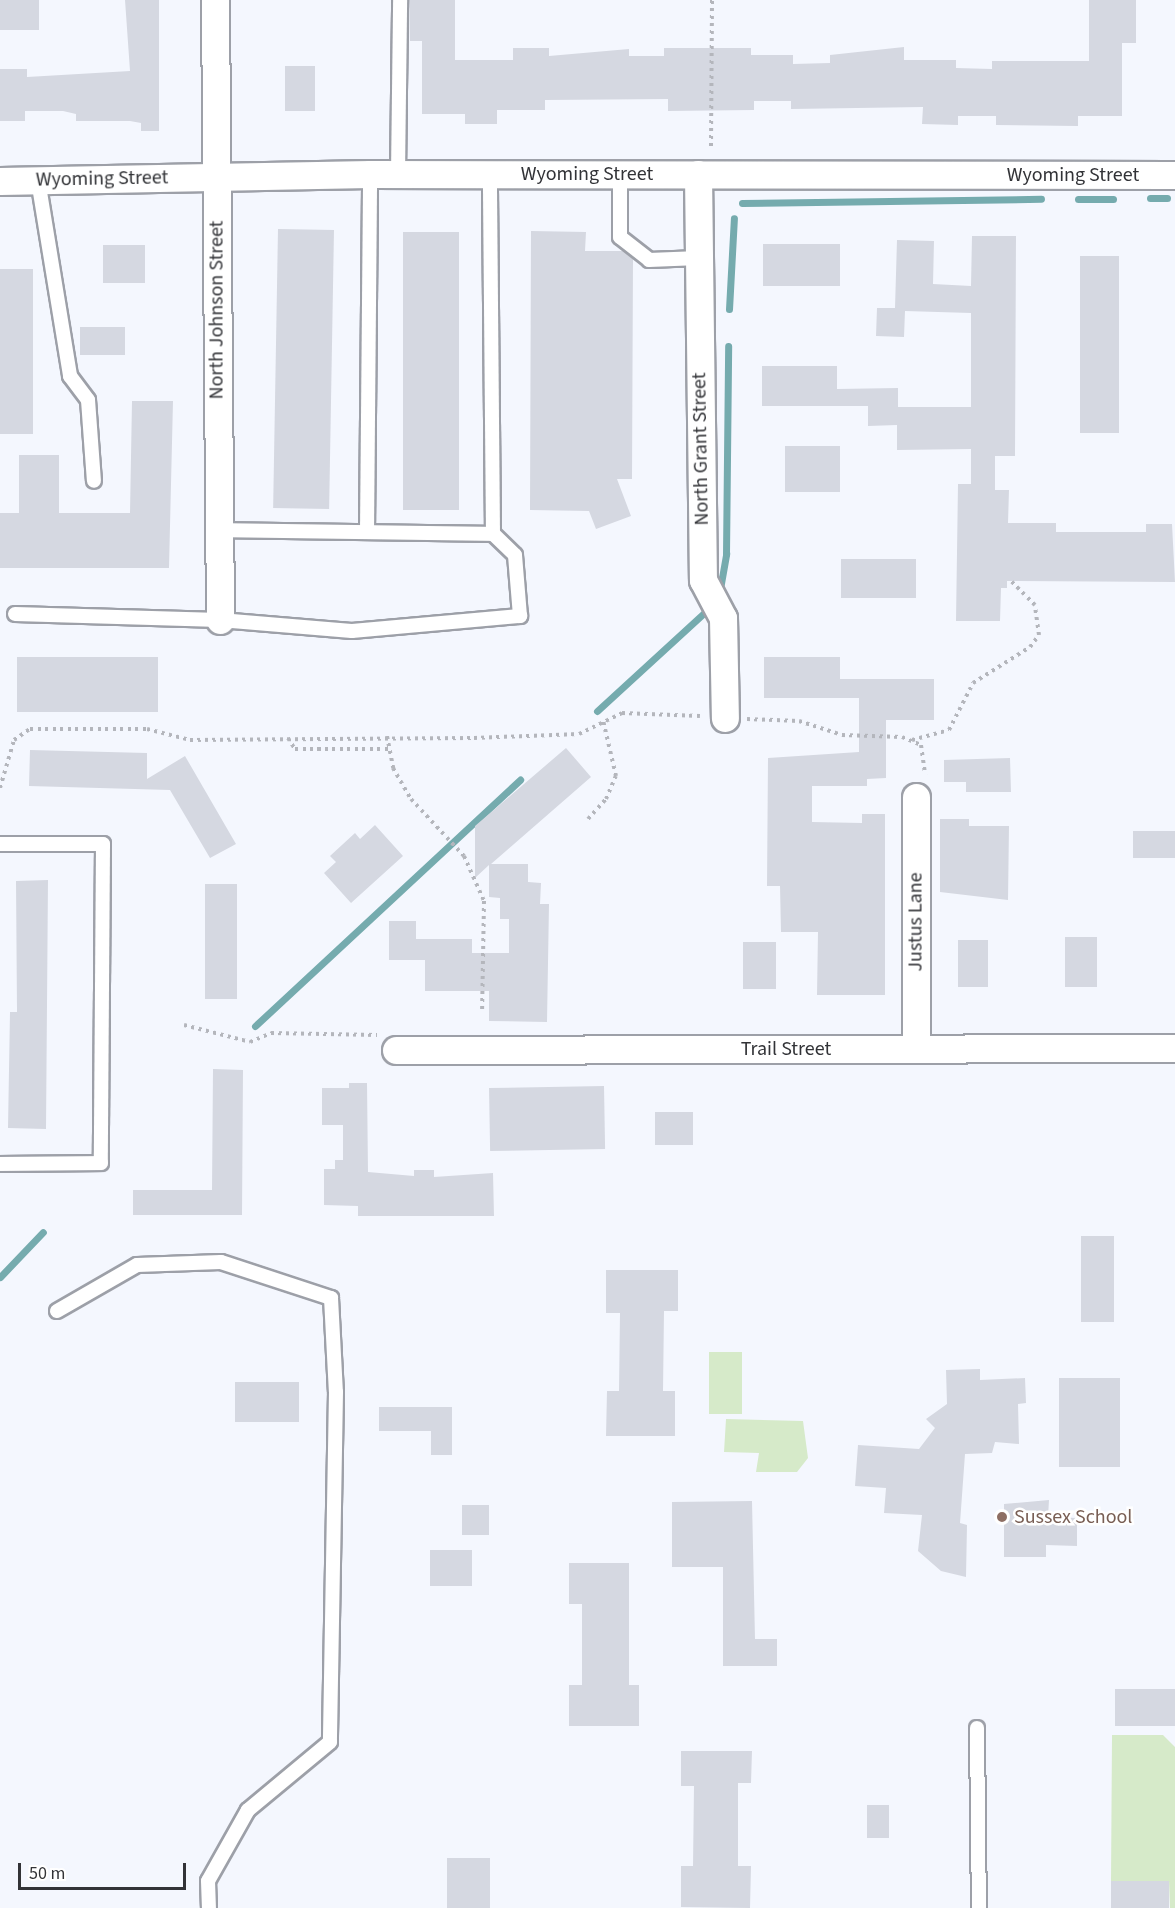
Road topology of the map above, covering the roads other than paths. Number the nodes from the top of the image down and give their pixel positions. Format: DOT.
graph roads {
  1 [pos="216,0"];
  2 [pos="400,0"];
  3 [pos="370,174"];
  4 [pos="398,174"];
  5 [pos="490,174"];
  6 [pos="620,174"];
  7 [pos="698,174"];
  8 [pos="216,175"];
  9 [pos="1175,175"];
  10 [pos="38,180"];
  11 [pos="0,181"];
  12 [pos="699,258"];
  13 [pos="94,481"];
  14 [pos="218,530"];
  15 [pos="367,532"];
  16 [pos="493,534"];
  17 [pos="15,614"];
  18 [pos="220,620"];
  19 [pos="725,718"];
  20 [pos="916,797"];
  21 [pos="0,843"];
  22 [pos="390,1043"];
  23 [pos="916,1047"];
  24 [pos="1175,1048"];
  25 [pos="0,1164"];
  26 [pos="57,1311"];
  27 [pos="977,1728"];
  28 [pos="209,1908"];
  29 [pos="979,1908"];
  1 -- 8 [label="street, North Johnson Street"];
  2 -- 4 [label="lane"];
  3 -- 4 [label="street, Wyoming Street"];
  3 -- 8 [label="street, Wyoming Street"];
  3 -- 15 [label="lane"];
  4 -- 5 [label="street, Wyoming Street"];
  5 -- 6 [label="street, Wyoming Street"];
  5 -- 16 [label="lane"];
  6 -- 7 [label="street, Wyoming Street"];
  6 -- 12 [label="lane"];
  7 -- 9 [label="street, Wyoming Street"];
  7 -- 12 [label="street, North Grant Street"];
  8 -- 10 [label="street, Wyoming Street"];
  8 -- 14 [label="street, North Johnson Street"];
  10 -- 11 [label="street, Wyoming Street"];
  10 -- 13 [label="lane"];
  12 -- 19 [label="street, North Grant Street"];
  14 -- 15 [label="lane"];
  14 -- 18 [label="street, North Johnson Street"];
  15 -- 16 [label="lane"];
  16 -- 18 [label="lane"];
  17 -- 18 [label="lane"];
  20 -- 23 [label="street, Justus Lane"];
  21 -- 25 [label="lane"];
  22 -- 23 [label="street, Trail Street"];
  23 -- 24 [label="street, Trail Street"];
  26 -- 28 [label="lane"];
  27 -- 29 [label="lane"];
}
